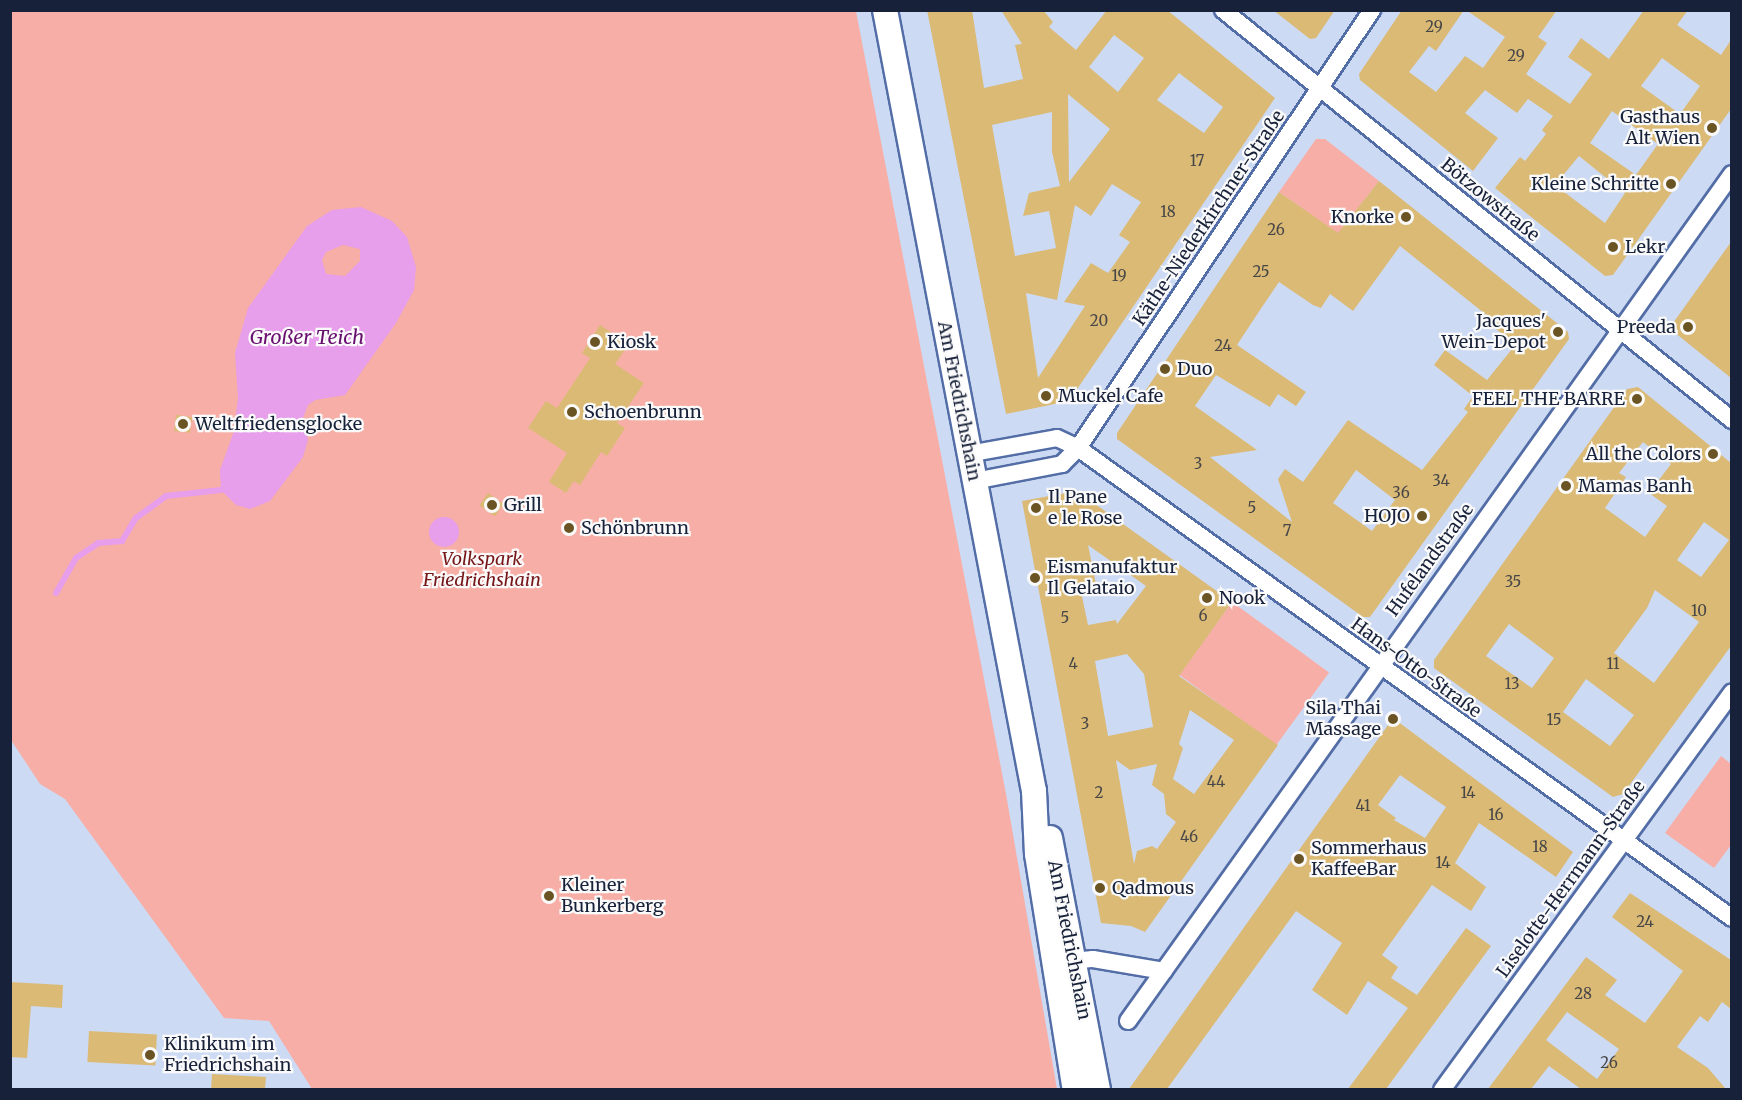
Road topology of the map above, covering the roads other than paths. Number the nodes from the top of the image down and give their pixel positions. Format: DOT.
graph roads {
  1 [pos="885,10"];
  2 [pos="1223,10"];
  3 [pos="1372,10"];
  4 [pos="1320,87"];
  5 [pos="1731,174"];
  6 [pos="1619,332"];
  7 [pos="1731,420"];
  8 [pos="1078,448"];
  9 [pos="968,454"];
  10 [pos="974,481"];
  11 [pos="1379,665"];
  12 [pos="1731,692"];
  13 [pos="1034,791"];
  14 [pos="1623,840"];
  15 [pos="1731,918"];
  16 [pos="1073,961"];
  17 [pos="1164,971"];
  18 [pos="1128,1021"];
  19 [pos="1076,1089"];
  20 [pos="1098,1089"];
  21 [pos="1442,1089"];
  1 -- 9 [label="street, Am Friedrichshain"];
  2 -- 4 [label="street, Bötzowstraße"];
  3 -- 4 [label="street, Käthe-Niederkirchner-Straße"];
  4 -- 6 [label="street, Bötzowstraße"];
  4 -- 8 [label="street, Käthe-Niederkirchner-Straße"];
  5 -- 6 [label="street, Hufelandstraße"];
  6 -- 7 [label="street, Bötzowstraße"];
  6 -- 11 [label="street, Hufelandstraße"];
  8 -- 9 [label="street"];
  8 -- 10 [label="street, Käthe-Niederkirchner-Straße"];
  8 -- 11 [label="street, Hans-Otto-Straße"];
  9 -- 10 [label="street, Am Friedrichshain"];
  10 -- 13 [label="street, Am Friedrichshain"];
  11 -- 14 [label="street, Hans-Otto-Straße"];
  11 -- 17 [label="street, Hufelandstraße"];
  12 -- 14 [label="street, Liselotte-Herrmann-Straße"];
  13 -- 16 [label="street, Am Friedrichshain"];
  13 -- 19 [label="street, Am Friedrichshain"];
  14 -- 15 [label="street, Hans-Otto-Straße"];
  14 -- 21 [label="street, Liselotte-Herrmann-Straße"];
  16 -- 17 [label="street"];
  16 -- 20 [label="street, Am Friedrichshain"];
  17 -- 18 [label="street, Hufelandstraße"];
}
